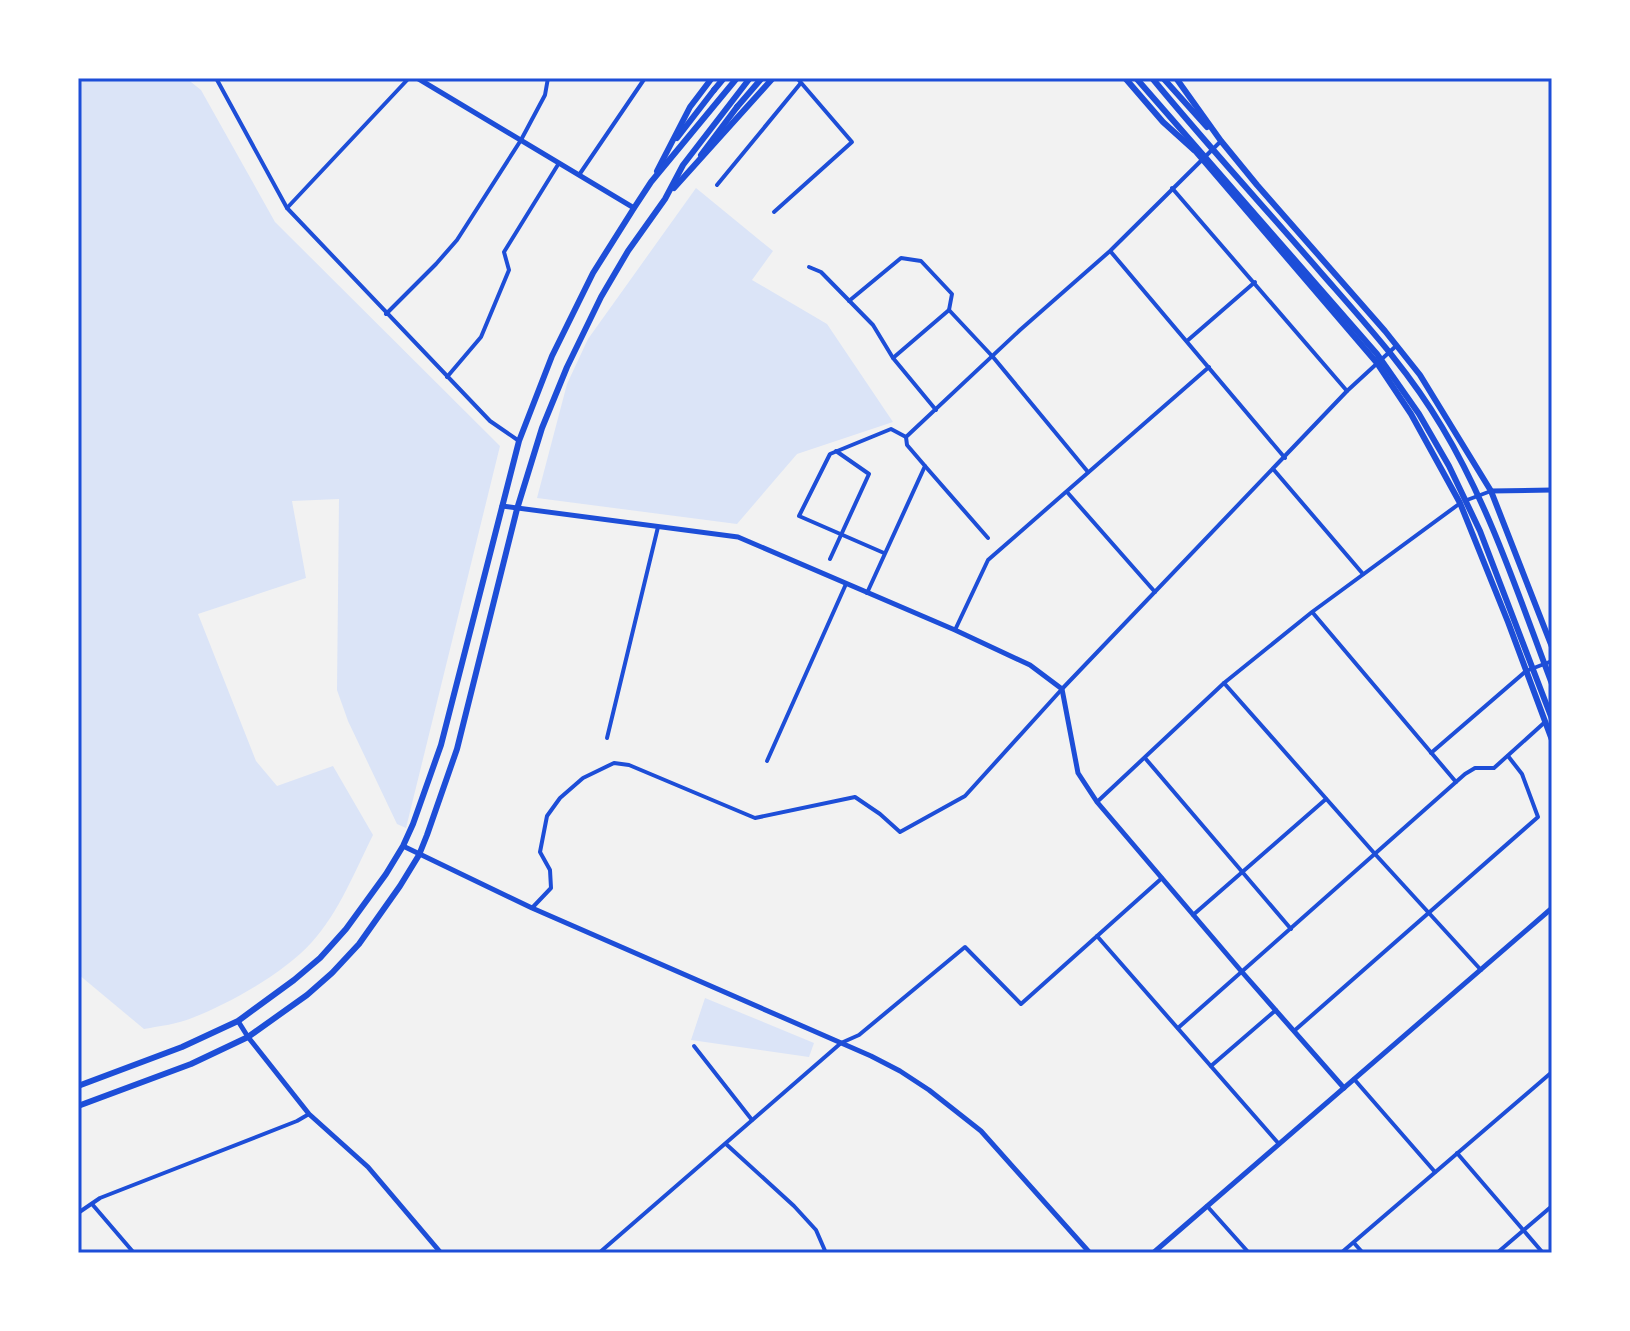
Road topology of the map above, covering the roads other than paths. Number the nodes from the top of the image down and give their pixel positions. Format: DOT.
graph roads {
  1 [pos="409,78"];
  2 [pos="417,78"];
  3 [pos="548,78"];
  4 [pos="645,78"];
  5 [pos="712,78"];
  6 [pos="724,78"];
  7 [pos="737,78"];
  8 [pos="750,78"];
  9 [pos="762,78"];
  10 [pos="773,78"];
  11 [pos="1125,78"];
  12 [pos="1134,78"];
  13 [pos="1152,78"];
  14 [pos="1163,78"];
  15 [pos="1176,78"];
  16 [pos="216,79"];
  17 [pos="798,81"];
  18 [pos="521,140"];
  19 [pos="1221,141"];
  20 [pos="666,152"];
  21 [pos="1203,160"];
  22 [pos="559,163"];
  23 [pos="1214,168"];
  24 [pos="687,174"];
  25 [pos="579,175"];
  26 [pos="651,182"];
  27 [pos="717,185"];
  28 [pos="1172,188"];
  29 [pos="665,199"];
  30 [pos="287,208"];
  31 [pos="634,208"];
  32 [pos="774,212"];
  33 [pos="1110,251"];
  34 [pos="809,267"];
  35 [pos="1255,282"];
  36 [pos="849,301"];
  37 [pos="949,310"];
  38 [pos="386,314"];
  39 [pos="1187,341"];
  40 [pos="1396,346"];
  41 [pos="993,357"];
  42 [pos="893,358"];
  43 [pos="1377,363"];
  44 [pos="1209,367"];
  45 [pos="447,377"];
  46 [pos="1347,391"];
  47 [pos="936,410"];
  48 [pos="906,437"];
  49 [pos="519,441"];
  50 [pos="836,451"];
  51 [pos="1285,458"];
  52 [pos="925,466"];
  53 [pos="1274,470"];
  54 [pos="1089,472"];
  55 [pos="1552,490"];
  56 [pos="1491,491"];
  57 [pos="1067,492"];
  58 [pos="1460,503"];
  59 [pos="501,506"];
  60 [pos="517,509"];
  61 [pos="658,527"];
  62 [pos="842,535"];
  63 [pos="988,538"];
  64 [pos="885,553"];
  65 [pos="830,559"];
  66 [pos="1363,574"];
  67 [pos="846,584"];
  68 [pos="1156,592"];
  69 [pos="867,593"];
  70 [pos="1312,612"];
  71 [pos="955,630"];
  72 [pos="1552,647"];
  73 [pos="1552,661"];
  74 [pos="1526,671"];
  75 [pos="1224,683"];
  76 [pos="1552,684"];
  77 [pos="1062,689"];
  78 [pos="1549,720"];
  79 [pos="607,738"];
  80 [pos="1552,740"];
  81 [pos="1431,753"];
  82 [pos="1508,756"];
  83 [pos="1145,758"];
  84 [pos="767,761"];
  85 [pos="1456,782"];
  86 [pos="1326,799"];
  87 [pos="1097,802"];
  88 [pos="403,846"];
  89 [pos="1375,854"];
  90 [pos="419,855"];
  91 [pos="1243,871"];
  92 [pos="1162,878"];
  93 [pos="532,908"];
  94 [pos="1552,908"];
  95 [pos="1427,912"];
  96 [pos="1193,915"];
  97 [pos="1291,929"];
  98 [pos="1097,936"];
  99 [pos="1481,970"];
  100 [pos="1242,972"];
  101 [pos="1276,1010"];
  102 [pos="238,1021"];
  103 [pos="1178,1028"];
  104 [pos="1294,1031"];
  105 [pos="248,1037"];
  106 [pos="841,1043"];
  107 [pos="694,1046"];
  108 [pos="1211,1066"];
  109 [pos="1552,1072"];
  110 [pos="1354,1079"];
  111 [pos="78,1086"];
  112 [pos="1344,1088"];
  113 [pos="78,1106"];
  114 [pos="309,1114"];
  115 [pos="752,1120"];
  116 [pos="726,1144"];
  117 [pos="1279,1144"];
  118 [pos="1457,1153"];
  119 [pos="1435,1172"];
  120 [pos="92,1204"];
  121 [pos="1207,1206"];
  122 [pos="1552,1206"];
  123 [pos="78,1213"];
  124 [pos="1522,1231"];
  125 [pos="1353,1242"];
  126 [pos="134,1253"];
  127 [pos="441,1253"];
  128 [pos="599,1253"];
  129 [pos="826,1253"];
  130 [pos="1090,1253"];
  131 [pos="1153,1253"];
  132 [pos="1249,1253"];
  133 [pos="1341,1253"];
  134 [pos="1363,1253"];
  135 [pos="1497,1253"];
  136 [pos="1543,1253"];
  1 -- 30 [label="street"];
  2 -- 18 [label="street"];
  3 -- 18 [label="street"];
  4 -- 25 [label="street"];
  5 -- 20 [label="main road"];
  6 -- 20 [label="main road"];
  7 -- 26 [label="main road"];
  8 -- 29 [label="main road"];
  9 -- 24 [label="main road"];
  10 -- 24 [label="main road"];
  11 -- 23 [label="main road"];
  12 -- 21 [label="main road"];
  12 -- 23 [label="main road"];
  13 -- 76 [label="main road"];
  14 -- 19 [label="main road"];
  15 -- 19 [label="main road"];
  16 -- 30 [label="street"];
  17 -- 27 [label="street"];
  17 -- 32 [label="street"];
  18 -- 22 [label="street"];
  18 -- 38 [label="street"];
  19 -- 21 [label="street"];
  19 -- 40 [label="main road"];
  20 -- 26 [label="main road"];
  21 -- 28 [label="street"];
  21 -- 43 [label="main road"];
  22 -- 25 [label="street"];
  22 -- 45 [label="street"];
  23 -- 78 [label="main road"];
  24 -- 29 [label="main road"];
  25 -- 31 [label="street"];
  26 -- 31 [label="main road"];
  28 -- 33 [label="street"];
  28 -- 35 [label="street"];
  29 -- 60 [label="main road"];
  30 -- 38 [label="street"];
  31 -- 49 [label="main road"];
  33 -- 39 [label="street"];
  33 -- 41 [label="street"];
  34 -- 36 [label="street"];
  35 -- 39 [label="street"];
  35 -- 46 [label="street"];
  36 -- 37 [label="street"];
  36 -- 42 [label="street"];
  37 -- 41 [label="street"];
  37 -- 42 [label="street"];
  38 -- 45 [label="street"];
  39 -- 44 [label="street"];
  40 -- 43 [label="street"];
  40 -- 56 [label="main road"];
  41 -- 47 [label="street"];
  41 -- 54 [label="street"];
  42 -- 47 [label="street"];
  43 -- 46 [label="street"];
  43 -- 58 [label="main road"];
  44 -- 51 [label="street"];
  44 -- 54 [label="street"];
  45 -- 49 [label="street"];
  46 -- 51 [label="street"];
  47 -- 48 [label="street"];
  48 -- 50 [label="street"];
  48 -- 52 [label="street"];
  49 -- 59 [label="main road"];
  50 -- 62 [label="street"];
  50 -- 62 [label="street"];
  51 -- 53 [label="street"];
  52 -- 63 [label="street"];
  52 -- 64 [label="street"];
  53 -- 66 [label="street"];
  53 -- 68 [label="street"];
  54 -- 57 [label="street"];
  55 -- 56 [label="street"];
  56 -- 58 [label="street"];
  56 -- 72 [label="main road"];
  57 -- 68 [label="street"];
  57 -- 71 [label="street"];
  58 -- 66 [label="street"];
  58 -- 74 [label="main road"];
  59 -- 60 [label="street"];
  59 -- 88 [label="main road"];
  60 -- 61 [label="street"];
  60 -- 90 [label="main road"];
  61 -- 67 [label="street"];
  61 -- 79 [label="street"];
  62 -- 64 [label="street"];
  62 -- 65 [label="street"];
  64 -- 69 [label="street"];
  66 -- 70 [label="street"];
  67 -- 69 [label="street"];
  67 -- 84 [label="street"];
  68 -- 77 [label="street"];
  69 -- 71 [label="street"];
  70 -- 75 [label="street"];
  70 -- 81 [label="street"];
  71 -- 77 [label="street"];
  73 -- 74 [label="street"];
  74 -- 78 [label="main road"];
  74 -- 81 [label="street"];
  75 -- 83 [label="street"];
  75 -- 86 [label="street"];
  77 -- 87 [label="street"];
  77 -- 93 [label="street"];
  78 -- 80 [label="main road"];
  78 -- 82 [label="street"];
  81 -- 85 [label="street"];
  82 -- 85 [label="street"];
  82 -- 95 [label="street"];
  83 -- 87 [label="street"];
  83 -- 91 [label="street"];
  85 -- 89 [label="street"];
  86 -- 89 [label="street"];
  86 -- 91 [label="street"];
  87 -- 92 [label="street"];
  88 -- 90 [label="street"];
  88 -- 102 [label="main road"];
  89 -- 95 [label="street"];
  89 -- 97 [label="street"];
  90 -- 93 [label="street"];
  90 -- 105 [label="main road"];
  91 -- 96 [label="street"];
  91 -- 97 [label="street"];
  92 -- 96 [label="street"];
  92 -- 98 [label="street"];
  93 -- 106 [label="street"];
  94 -- 99 [label="street"];
  95 -- 99 [label="street"];
  95 -- 104 [label="street"];
  96 -- 100 [label="street"];
  97 -- 100 [label="street"];
  98 -- 103 [label="street"];
  98 -- 106 [label="street"];
  99 -- 110 [label="street"];
  100 -- 101 [label="street"];
  100 -- 103 [label="street"];
  101 -- 104 [label="street"];
  101 -- 108 [label="street"];
  102 -- 105 [label="street"];
  102 -- 111 [label="main road"];
  103 -- 108 [label="street"];
  104 -- 112 [label="street"];
  105 -- 113 [label="main road"];
  105 -- 114 [label="street"];
  106 -- 115 [label="street"];
  106 -- 130 [label="street"];
  107 -- 115 [label="street"];
  108 -- 117 [label="street"];
  109 -- 118 [label="street"];
  110 -- 112 [label="street"];
  110 -- 119 [label="street"];
  112 -- 117 [label="street"];
  114 -- 120 [label="street"];
  114 -- 127 [label="street"];
  115 -- 116 [label="street"];
  116 -- 128 [label="street"];
  116 -- 129 [label="street"];
  117 -- 121 [label="street"];
  118 -- 119 [label="street"];
  118 -- 124 [label="street"];
  119 -- 125 [label="street"];
  120 -- 123 [label="street"];
  120 -- 126 [label="street"];
  121 -- 131 [label="street"];
  121 -- 132 [label="street"];
  122 -- 124 [label="street"];
  124 -- 135 [label="street"];
  124 -- 136 [label="street"];
  125 -- 133 [label="street"];
  125 -- 134 [label="street"];
}
